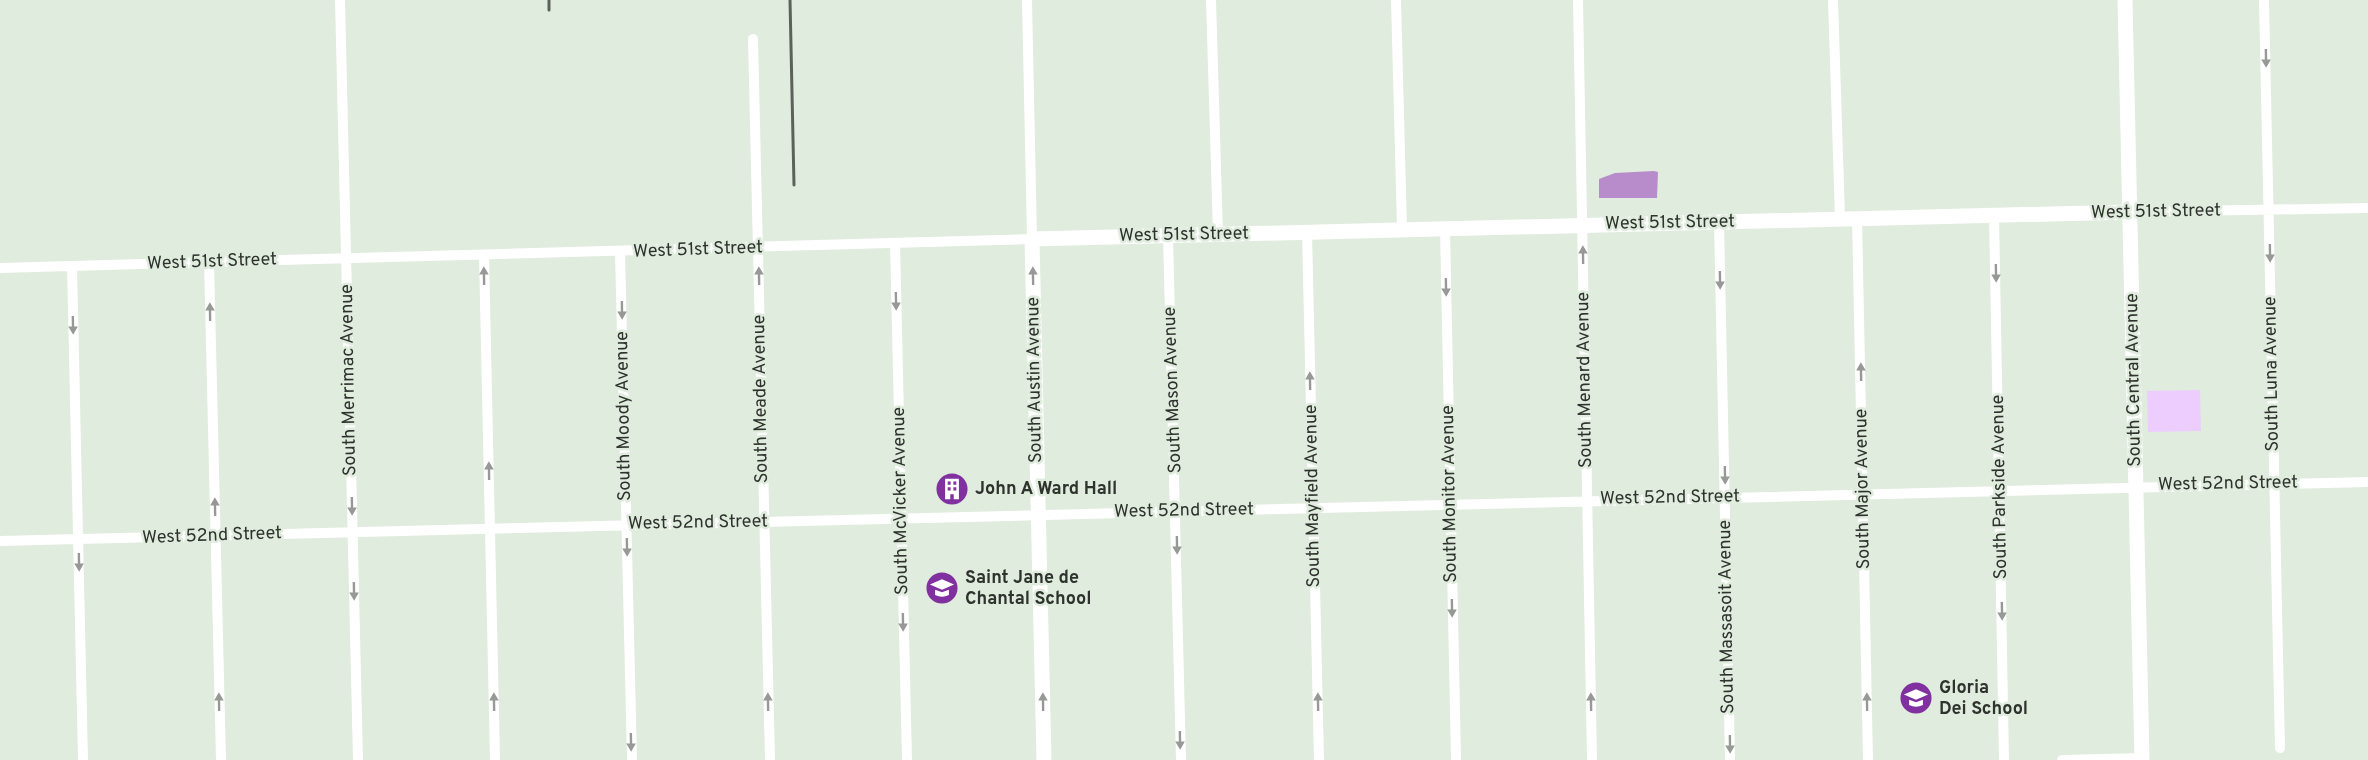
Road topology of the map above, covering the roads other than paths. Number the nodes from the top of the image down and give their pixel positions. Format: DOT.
graph roads {
  1 [pos="340,0"];
  2 [pos="1027,0"];
  3 [pos="1211,0"];
  4 [pos="1396,0"];
  5 [pos="1578,0"];
  6 [pos="1833,0"];
  7 [pos="2125,0"];
  8 [pos="2264,0"];
  9 [pos="753,39"];
  10 [pos="2368,208"];
  11 [pos="2269,210"];
  12 [pos="2130,212"];
  13 [pos="1994,215"];
  14 [pos="1839,218"];
  15 [pos="1857,218"];
  16 [pos="1719,221"];
  17 [pos="1582,225"];
  18 [pos="1445,228"];
  19 [pos="1402,229"];
  20 [pos="1307,232"];
  21 [pos="1218,234"];
  22 [pos="1168,235"];
  23 [pos="1032,238"];
  24 [pos="895,243"];
  25 [pos="758,248"];
  26 [pos="620,252"];
  27 [pos="484,255"];
  28 [pos="345,259"];
  29 [pos="209,262"];
  30 [pos="72,266"];
  31 [pos="0,268"];
  32 [pos="2368,482"];
  33 [pos="2275,484"];
  34 [pos="2137,486"];
  35 [pos="2001,490"];
  36 [pos="1863,494"];
  37 [pos="1725,497"];
  38 [pos="1588,501"];
  39 [pos="1450,504"];
  40 [pos="1313,508"];
  41 [pos="1176,511"];
  42 [pos="1039,515"];
  43 [pos="901,518"];
  44 [pos="764,522"];
  45 [pos="627,525"];
  46 [pos="490,530"];
  47 [pos="352,532"];
  48 [pos="216,536"];
  49 [pos="78,539"];
  50 [pos="0,541"];
  51 [pos="2280,748"];
  52 [pos="2142,759"];
  53 [pos="83,760"];
  54 [pos="221,760"];
  55 [pos="358,760"];
  56 [pos="495,760"];
  57 [pos="632,760"];
  58 [pos="770,760"];
  59 [pos="907,760"];
  60 [pos="1044,760"];
  61 [pos="1180,760"];
  62 [pos="1319,760"];
  63 [pos="1456,760"];
  64 [pos="1592,760"];
  65 [pos="1730,760"];
  66 [pos="1868,760"];
  67 [pos="2004,760"];
  68 [pos="2062,760"];
  1 -- 28 [label="street, South Merrimac Avenue"];
  2 -- 23 [label="street, South Austin Avenue"];
  3 -- 21 [label="street"];
  4 -- 19 [label="street"];
  5 -- 17 [label="street, South Menard Avenue"];
  6 -- 14 [label="street"];
  7 -- 12 [label="street, South Central Avenue"];
  8 -- 11 [label="street, South Luna Avenue, one-way"];
  9 -- 25 [label="street, South Meade Avenue"];
  10 -- 11 [label="street, West 51st Street"];
  11 -- 12 [label="street, West 51st Street"];
  11 -- 33 [label="street, South Luna Avenue, one-way"];
  12 -- 13 [label="street, West 51st Street"];
  12 -- 34 [label="street, South Central Avenue"];
  13 -- 15 [label="street, West 51st Street"];
  13 -- 35 [label="street, South Parkside Avenue, one-way"];
  14 -- 15 [label="street, West 51st Street"];
  14 -- 16 [label="street, West 51st Street"];
  36 -- 15 [label="street, South Major Avenue, one-way"];
  16 -- 17 [label="street, West 51st Street"];
  16 -- 37 [label="street, South Massasoit Avenue, one-way"];
  17 -- 18 [label="street, West 51st Street"];
  38 -- 17 [label="street, South Menard Avenue, one-way"];
  18 -- 19 [label="street, West 51st Street"];
  18 -- 39 [label="street, South Monitor Avenue, one-way"];
  19 -- 20 [label="street, West 51st Street"];
  20 -- 21 [label="street, West 51st Street"];
  40 -- 20 [label="street, South Mayfield Avenue, one-way"];
  21 -- 22 [label="street, West 51st Street"];
  22 -- 23 [label="street, West 51st Street"];
  22 -- 41 [label="street, South Mason Avenue"];
  23 -- 24 [label="street, West 51st Street"];
  42 -- 23 [label="street, South Austin Avenue, one-way"];
  24 -- 25 [label="street, West 51st Street"];
  24 -- 43 [label="street, South McVicker Avenue, one-way"];
  25 -- 26 [label="street, West 51st Street"];
  44 -- 25 [label="street, South Meade Avenue, one-way"];
  26 -- 27 [label="street, West 51st Street"];
  26 -- 45 [label="street, South Moody Avenue, one-way"];
  27 -- 28 [label="street, West 51st Street"];
  46 -- 27 [label="street, one-way"];
  28 -- 29 [label="street, West 51st Street"];
  28 -- 47 [label="street, South Merrimac Avenue, one-way"];
  29 -- 30 [label="street, West 51st Street"];
  48 -- 29 [label="street, one-way"];
  30 -- 31 [label="street, West 51st Street"];
  30 -- 49 [label="street, one-way"];
  32 -- 33 [label="street, West 52nd Street"];
  33 -- 34 [label="street, West 52nd Street"];
  33 -- 51 [label="street, South Luna Avenue"];
  34 -- 35 [label="street, West 52nd Street"];
  34 -- 52 [label="street, South Central Avenue"];
  35 -- 36 [label="street, West 52nd Street"];
  35 -- 67 [label="street, South Parkside Avenue, one-way"];
  36 -- 37 [label="street, West 52nd Street"];
  66 -- 36 [label="street, South Major Avenue, one-way"];
  37 -- 38 [label="street, West 52nd Street"];
  37 -- 65 [label="street, South Massasoit Avenue, one-way"];
  38 -- 39 [label="street, West 52nd Street"];
  64 -- 38 [label="street, South Menard Avenue, one-way"];
  39 -- 40 [label="street, West 52nd Street"];
  39 -- 63 [label="street, South Monitor Avenue, one-way"];
  40 -- 41 [label="street, West 52nd Street"];
  62 -- 40 [label="street, South Mayfield Avenue, one-way"];
  41 -- 42 [label="street, West 52nd Street"];
  41 -- 61 [label="street, South Mason Avenue, one-way"];
  42 -- 43 [label="street, West 52nd Street"];
  60 -- 42 [label="street, South Austin Avenue, one-way"];
  43 -- 44 [label="street, West 52nd Street"];
  43 -- 59 [label="street, South McVicker Avenue, one-way"];
  44 -- 45 [label="street, West 52nd Street"];
  58 -- 44 [label="street, South Meade Avenue, one-way"];
  45 -- 46 [label="street, West 52nd Street"];
  45 -- 57 [label="street, South Moody Avenue, one-way"];
  46 -- 47 [label="street, West 52nd Street"];
  56 -- 46 [label="street, one-way"];
  47 -- 48 [label="street, West 52nd Street"];
  47 -- 55 [label="street, South Merrimac Avenue, one-way"];
  48 -- 49 [label="street, West 52nd Street"];
  54 -- 48 [label="street, one-way"];
  49 -- 50 [label="street, West 52nd Street"];
  49 -- 53 [label="street, one-way"];
  52 -- 68 [label="street"];
}
